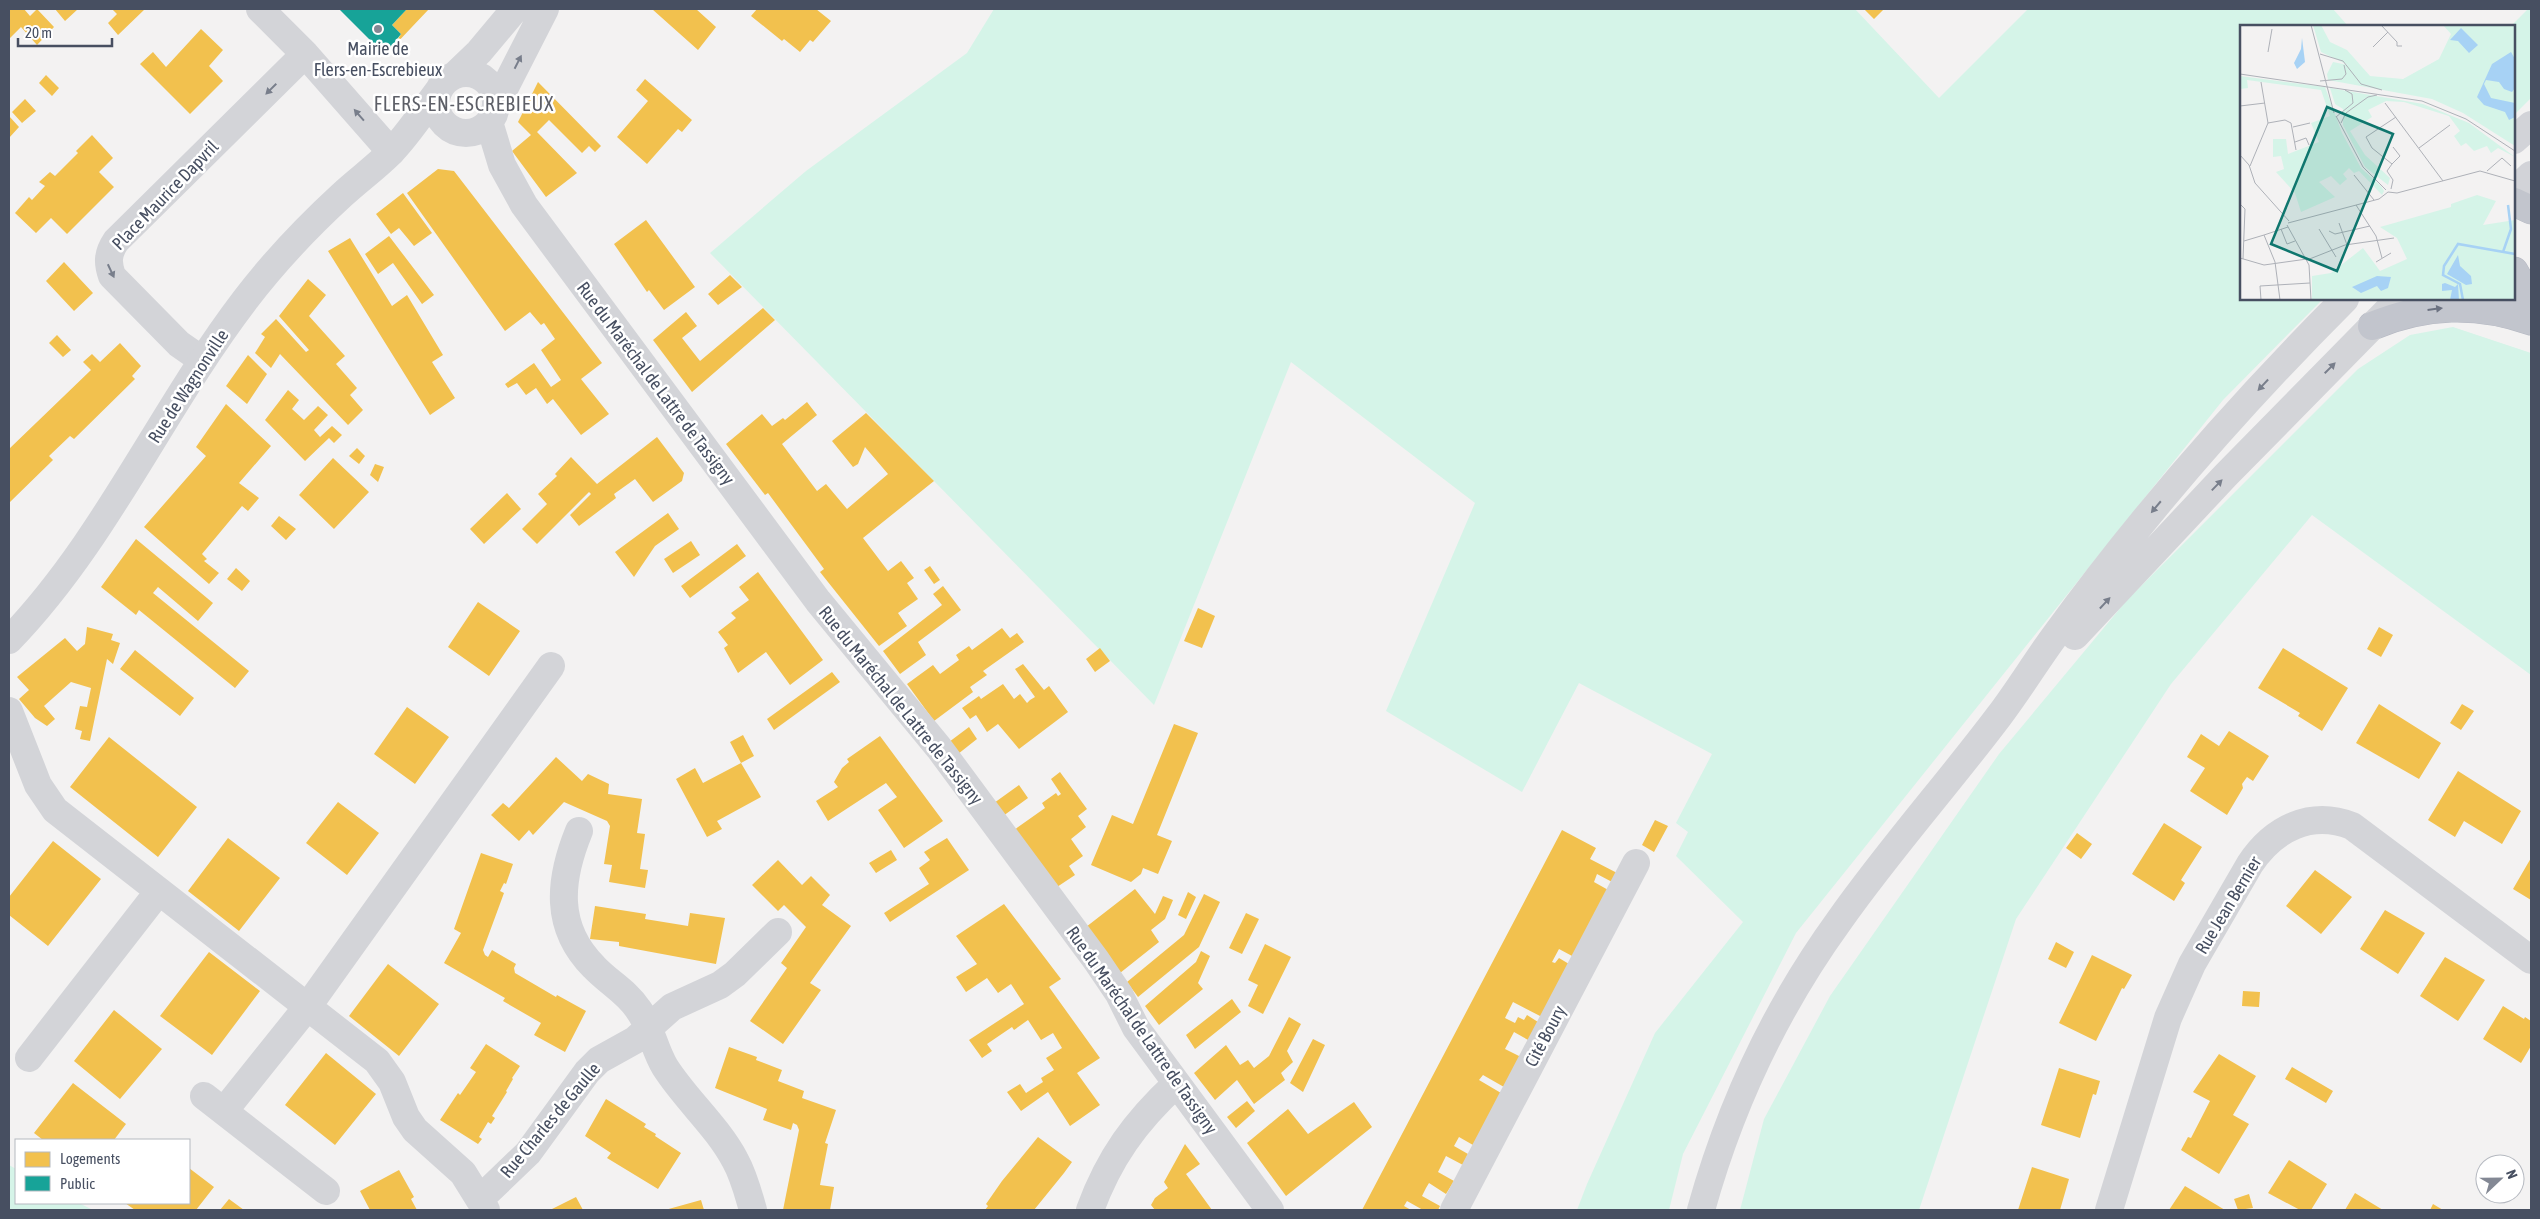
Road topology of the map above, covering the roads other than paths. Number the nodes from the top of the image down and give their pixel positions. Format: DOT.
graph roads {
  1 [pos="260,9"];
  2 [pos="515,9"];
  3 [pos="545,9"];
  4 [pos="306,54"];
  5 [pos="447,83"];
  6 [pos="492,113"];
  7 [pos="2531,125"];
  8 [pos="454,131"];
  9 [pos="2515,139"];
  10 [pos="391,152"];
  11 [pos="2531,175"];
  12 [pos="2515,190"];
  13 [pos="2515,202"];
  14 [pos="524,205"];
  15 [pos="2531,210"];
  16 [pos="2515,273"];
  17 [pos="2344,300"];
  18 [pos="2398,300"];
  19 [pos="2531,301"];
  20 [pos="2531,321"];
  21 [pos="2372,326"];
  22 [pos="202,360"];
  23 [pos="9,640"];
  24 [pos="551,666"];
  25 [pos="9,711"];
  26 [pos="2000,715"];
  27 [pos="578,831"];
  28 [pos="1636,862"];
  29 [pos="159,891"];
  30 [pos="778,932"];
  31 [pos="2531,960"];
  32 [pos="308,1006"];
  33 [pos="648,1029"];
  34 [pos="29,1058"];
  35 [pos="1176,1084"];
  36 [pos="326,1191"];
  37 [pos="483,1205"];
  38 [pos="753,1210"];
  39 [pos="1090,1210"];
  40 [pos="1270,1210"];
  41 [pos="1454,1210"];
  42 [pos="1701,1210"];
  43 [pos="2109,1210"];
  1 -- 4 [label="street"];
  2 -- 5 [label="street, Rue de Wagnonville"];
  6 -- 3 [label="street, one-way"];
  10 -- 4 [label="street, one-way"];
  4 -- 22 [label="street, Place Maurice Dapvril, one-way"];
  5 -- 6 [label="street"];
  5 -- 8 [label="street"];
  5 -- 10 [label="street, Rue de Wagnonville"];
  6 -- 8 [label="street"];
  6 -- 14 [label="street, Rue du Maréchal de Lattre de Tassigny"];
  7 -- 9 [label="main road"];
  8 -- 10 [label="street, Rue de Wagnonville"];
  8 -- 14 [label="street, Rue du Maréchal de Lattre de Tassigny"];
  10 -- 22 [label="street, Rue de Wagnonville"];
  11 -- 12 [label="main road"];
  13 -- 15 [label="highway"];
  14 -- 35 [label="street, Rue du Maréchal de Lattre de Tassigny"];
  16 -- 19 [label="highway"];
  17 -- 26 [label="street, one-way"];
  18 -- 21 [label="street"];
  21 -- 20 [label="highway, one-way"];
  26 -- 21 [label="street, one-way"];
  22 -- 23 [label="street, Rue de Wagnonville"];
  24 -- 32 [label="street"];
  25 -- 29 [label="street, Rue Charles de Gaulle"];
  26 -- 42 [label="street"];
  27 -- 33 [label="street"];
  28 -- 41 [label="street, Cité Boury"];
  29 -- 32 [label="street, Rue Charles de Gaulle"];
  29 -- 34 [label="street"];
  30 -- 33 [label="street, Rue Charles de Gaulle"];
  31 -- 43 [label="street, Rue Jean Bernier"];
  32 -- 36 [label="street"];
  32 -- 37 [label="street, Rue Charles de Gaulle"];
  33 -- 37 [label="street, Rue Charles de Gaulle"];
  33 -- 38 [label="street"];
  35 -- 39 [label="street"];
  35 -- 40 [label="street, Rue du Maréchal de Lattre de Tassigny"];
}
